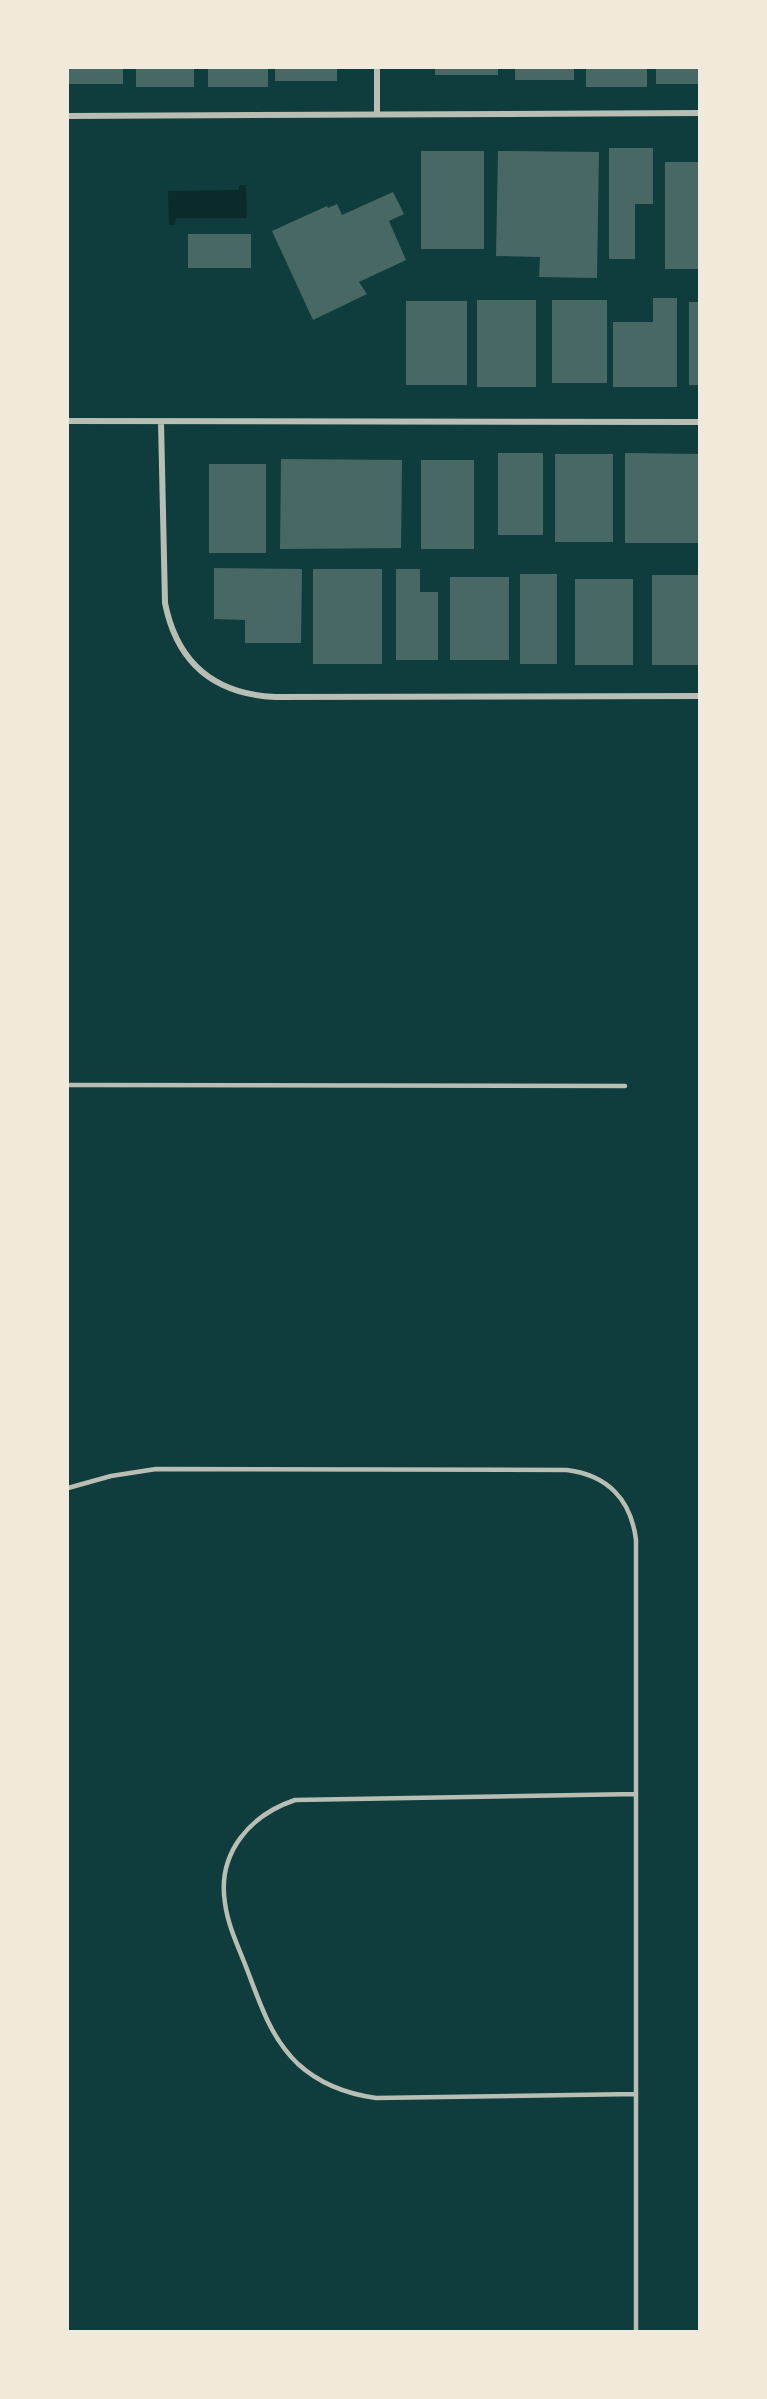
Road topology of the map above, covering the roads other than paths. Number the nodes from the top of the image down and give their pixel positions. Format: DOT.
graph roads {
  1 [pos="376,68"];
  2 [pos="699,113"];
  3 [pos="377,114"];
  4 [pos="68,116"];
  5 [pos="68,421"];
  6 [pos="161,422"];
  7 [pos="699,422"];
  8 [pos="699,696"];
  9 [pos="68,1085"];
  10 [pos="625,1086"];
  11 [pos="68,1488"];
  12 [pos="636,1794"];
  13 [pos="636,2094"];
  14 [pos="636,2331"];
  1 -- 3 [label="street"];
  2 -- 3 [label="street"];
  3 -- 4 [label="street"];
  5 -- 6 [label="street"];
  6 -- 7 [label="street"];
  6 -- 8 [label="street"];
  9 -- 10 [label="lane"];
  11 -- 12 [label="lane"];
  12 -- 13 [label="lane"];
  12 -- 13 [label="lane"];
  13 -- 14 [label="lane"];
}
